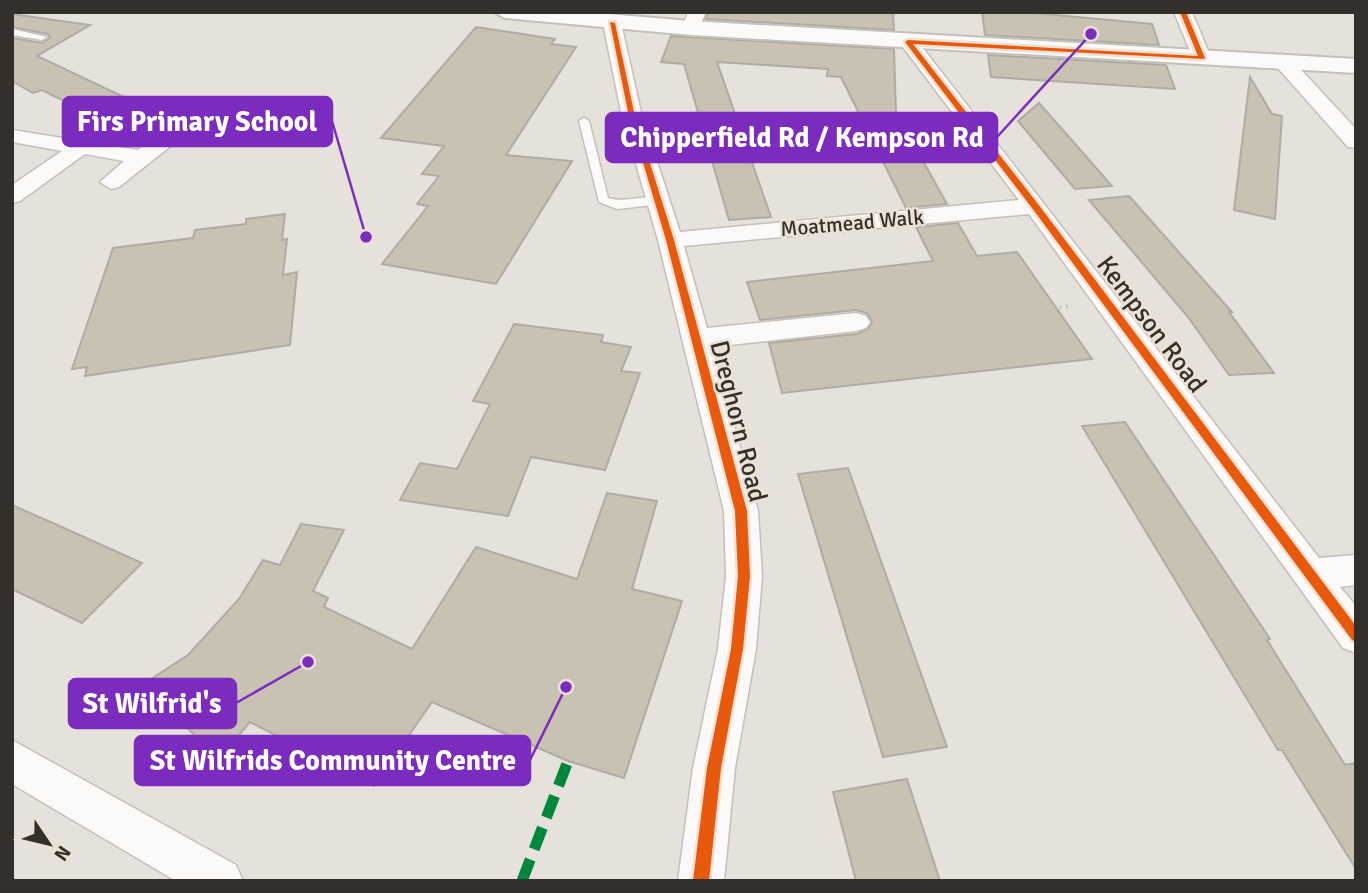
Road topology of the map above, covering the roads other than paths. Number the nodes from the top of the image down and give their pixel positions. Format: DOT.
graph roads {
  1 [pos="505,12"];
  2 [pos="1183,12"];
  3 [pos="694,20"];
  4 [pos="612,23"];
  5 [pos="12,32"];
  6 [pos="42,37"];
  7 [pos="908,42"];
  8 [pos="1202,58"];
  9 [pos="1284,63"];
  10 [pos="1356,66"];
  11 [pos="583,121"];
  12 [pos="174,132"];
  13 [pos="12,136"];
  14 [pos="1356,142"];
  15 [pos="80,148"];
  16 [pos="141,157"];
  17 [pos="111,182"];
  18 [pos="12,196"];
  19 [pos="658,201"];
  20 [pos="1035,206"];
  21 [pos="670,240"];
  22 [pos="856,322"];
  23 [pos="695,339"];
  24 [pos="1356,570"];
  25 [pos="1311,574"];
  26 [pos="1356,636"];
  27 [pos="12,761"];
  28 [pos="220,881"];
  29 [pos="701,881"];
  1 -- 4 [label="street"];
  2 -- 8 [label="street"];
  3 -- 4 [label="street"];
  3 -- 7 [label="street"];
  4 -- 19 [label="street, Dreghorn Road"];
  5 -- 6 [label="lane"];
  7 -- 8 [label="street"];
  7 -- 20 [label="street, Kempson Road"];
  8 -- 9 [label="street"];
  9 -- 10 [label="street"];
  9 -- 14 [label="street"];
  11 -- 19 [label="lane"];
  12 -- 16 [label="street"];
  13 -- 15 [label="street"];
  15 -- 16 [label="street"];
  15 -- 18 [label="street"];
  16 -- 17 [label="street"];
  19 -- 21 [label="street, Dreghorn Road"];
  20 -- 21 [label="street, Moatmead Walk"];
  20 -- 25 [label="street, Kempson Road"];
  21 -- 23 [label="street, Dreghorn Road"];
  22 -- 23 [label="street"];
  23 -- 29 [label="street, Dreghorn Road"];
  24 -- 25 [label="street"];
  25 -- 26 [label="street, Kempson Road"];
  27 -- 28 [label="street"];
}
